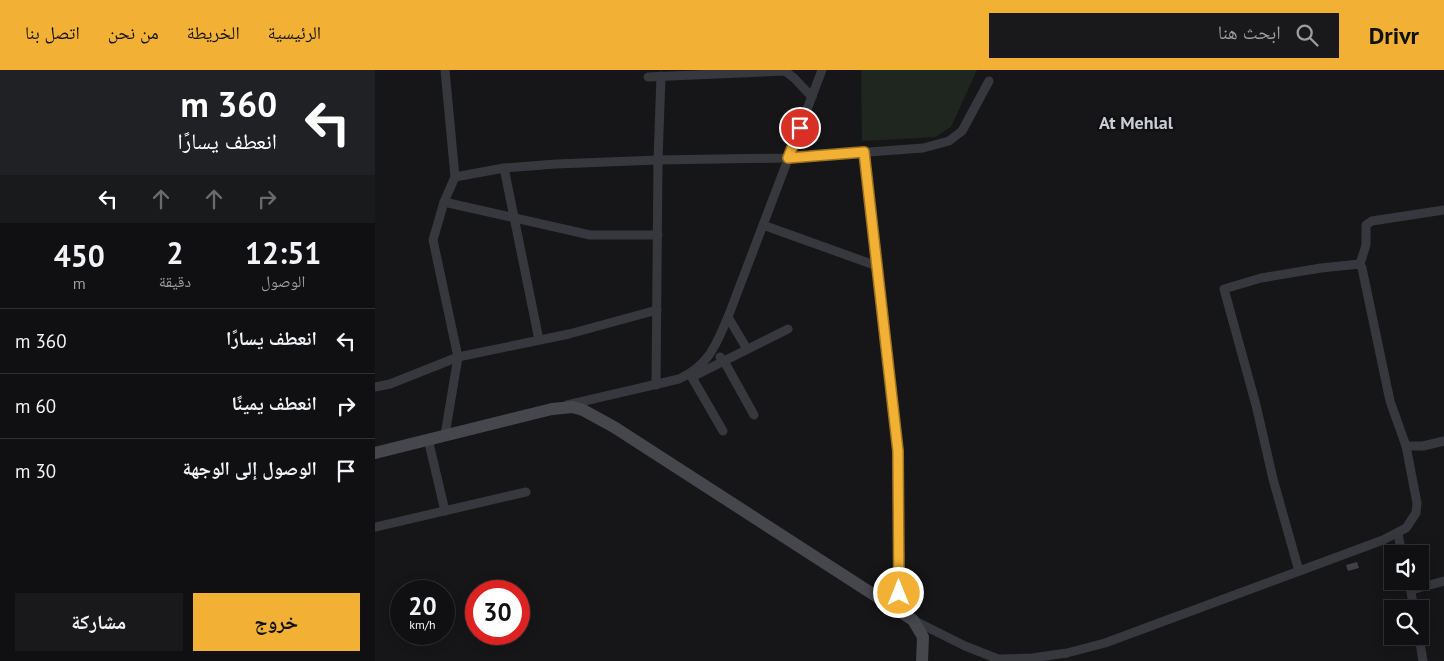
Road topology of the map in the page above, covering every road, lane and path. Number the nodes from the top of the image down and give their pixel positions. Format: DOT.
graph roads {
  1 [pos="445,70"];
  2 [pos="822,70"];
  3 [pos="661,76"];
  4 [pos="648,77"];
  5 [pos="989,81"];
  6 [pos="812,97"];
  7 [pos="864,152"];
  8 [pos="788,158"];
  9 [pos="658,160"];
  10 [pos="504,168"];
  11 [pos="455,177"];
  12 [pos="444,202"];
  13 [pos="1444,210"];
  14 [pos="514,218"];
  15 [pos="763,225"];
  16 [pos="658,235"];
  17 [pos="1359,264"];
  18 [pos="877,266"];
  19 [pos="657,310"];
  20 [pos="728,317"];
  21 [pos="788,329"];
  22 [pos="539,340"];
  23 [pos="747,349"];
  24 [pos="713,351"];
  25 [pos="458,357"];
  26 [pos="724,360"];
  27 [pos="691,376"];
  28 [pos="656,385"];
  29 [pos="375,388"];
  30 [pos="588,406"];
  31 [pos="754,415"];
  32 [pos="723,431"];
  33 [pos="445,435"];
  34 [pos="428,440"];
  35 [pos="1444,441"];
  36 [pos="1406,446"];
  37 [pos="375,452"];
  38 [pos="526,492"];
  39 [pos="445,511"];
  40 [pos="375,527"];
  41 [pos="1398,534"];
  42 [pos="1401,545"];
  43 [pos="1299,571"];
  44 [pos="1444,581"];
  45 [pos="1429,583"];
  46 [pos="899,611"];
  47 [pos="913,620"];
  48 [pos="941,634"];
  49 [pos="1420,645"];
  50 [pos="922,656"];
  51 [pos="1423,661"];
  1 -- 11 [label="street"];
  2 -- 6 [label="street"];
  3 -- 4 [label="street"];
  3 -- 6 [label="street"];
  3 -- 9 [label="street"];
  5 -- 7 [label="street"];
  6 -- 8 [label="street"];
  7 -- 8 [label="street"];
  7 -- 18 [label="street"];
  8 -- 9 [label="street"];
  8 -- 15 [label="street"];
  9 -- 10 [label="street"];
  9 -- 16 [label="street"];
  10 -- 11 [label="street"];
  10 -- 14 [label="street"];
  11 -- 12 [label="street"];
  12 -- 14 [label="street"];
  12 -- 25 [label="street"];
  13 -- 17 [label="street"];
  14 -- 16 [label="street"];
  14 -- 22 [label="street"];
  15 -- 18 [label="street"];
  15 -- 20 [label="street"];
  16 -- 19 [label="street"];
  17 -- 36 [label="street"];
  17 -- 43 [label="street"];
  18 -- 46 [label="street"];
  19 -- 22 [label="street"];
  19 -- 28 [label="street"];
  20 -- 23 [label="street"];
  20 -- 24 [label="street"];
  21 -- 23 [label="street"];
  22 -- 25 [label="street"];
  23 -- 26 [label="street"];
  24 -- 26 [label="street"];
  24 -- 27 [label="street"];
  25 -- 29 [label="street"];
  25 -- 33 [label="street"];
  26 -- 27 [label="street"];
  26 -- 31 [label="street"];
  27 -- 28 [label="street"];
  27 -- 32 [label="street"];
  28 -- 30 [label="street"];
  30 -- 33 [label="street"];
  30 -- 46 [label="street"];
  33 -- 34 [label="street"];
  34 -- 37 [label="street"];
  34 -- 39 [label="street"];
  35 -- 36 [label="street"];
  36 -- 41 [label="street"];
  38 -- 39 [label="street"];
  39 -- 40 [label="street"];
  41 -- 42 [label="street"];
  41 -- 43 [label="street"];
  43 -- 48 [label="street"];
  44 -- 45 [label="street"];
  46 -- 47 [label="street"];
  47 -- 48 [label="street"];
  47 -- 50 [label="street"];
  48 -- 50 [label="street"];
  49 -- 51 [label="street"];
}
